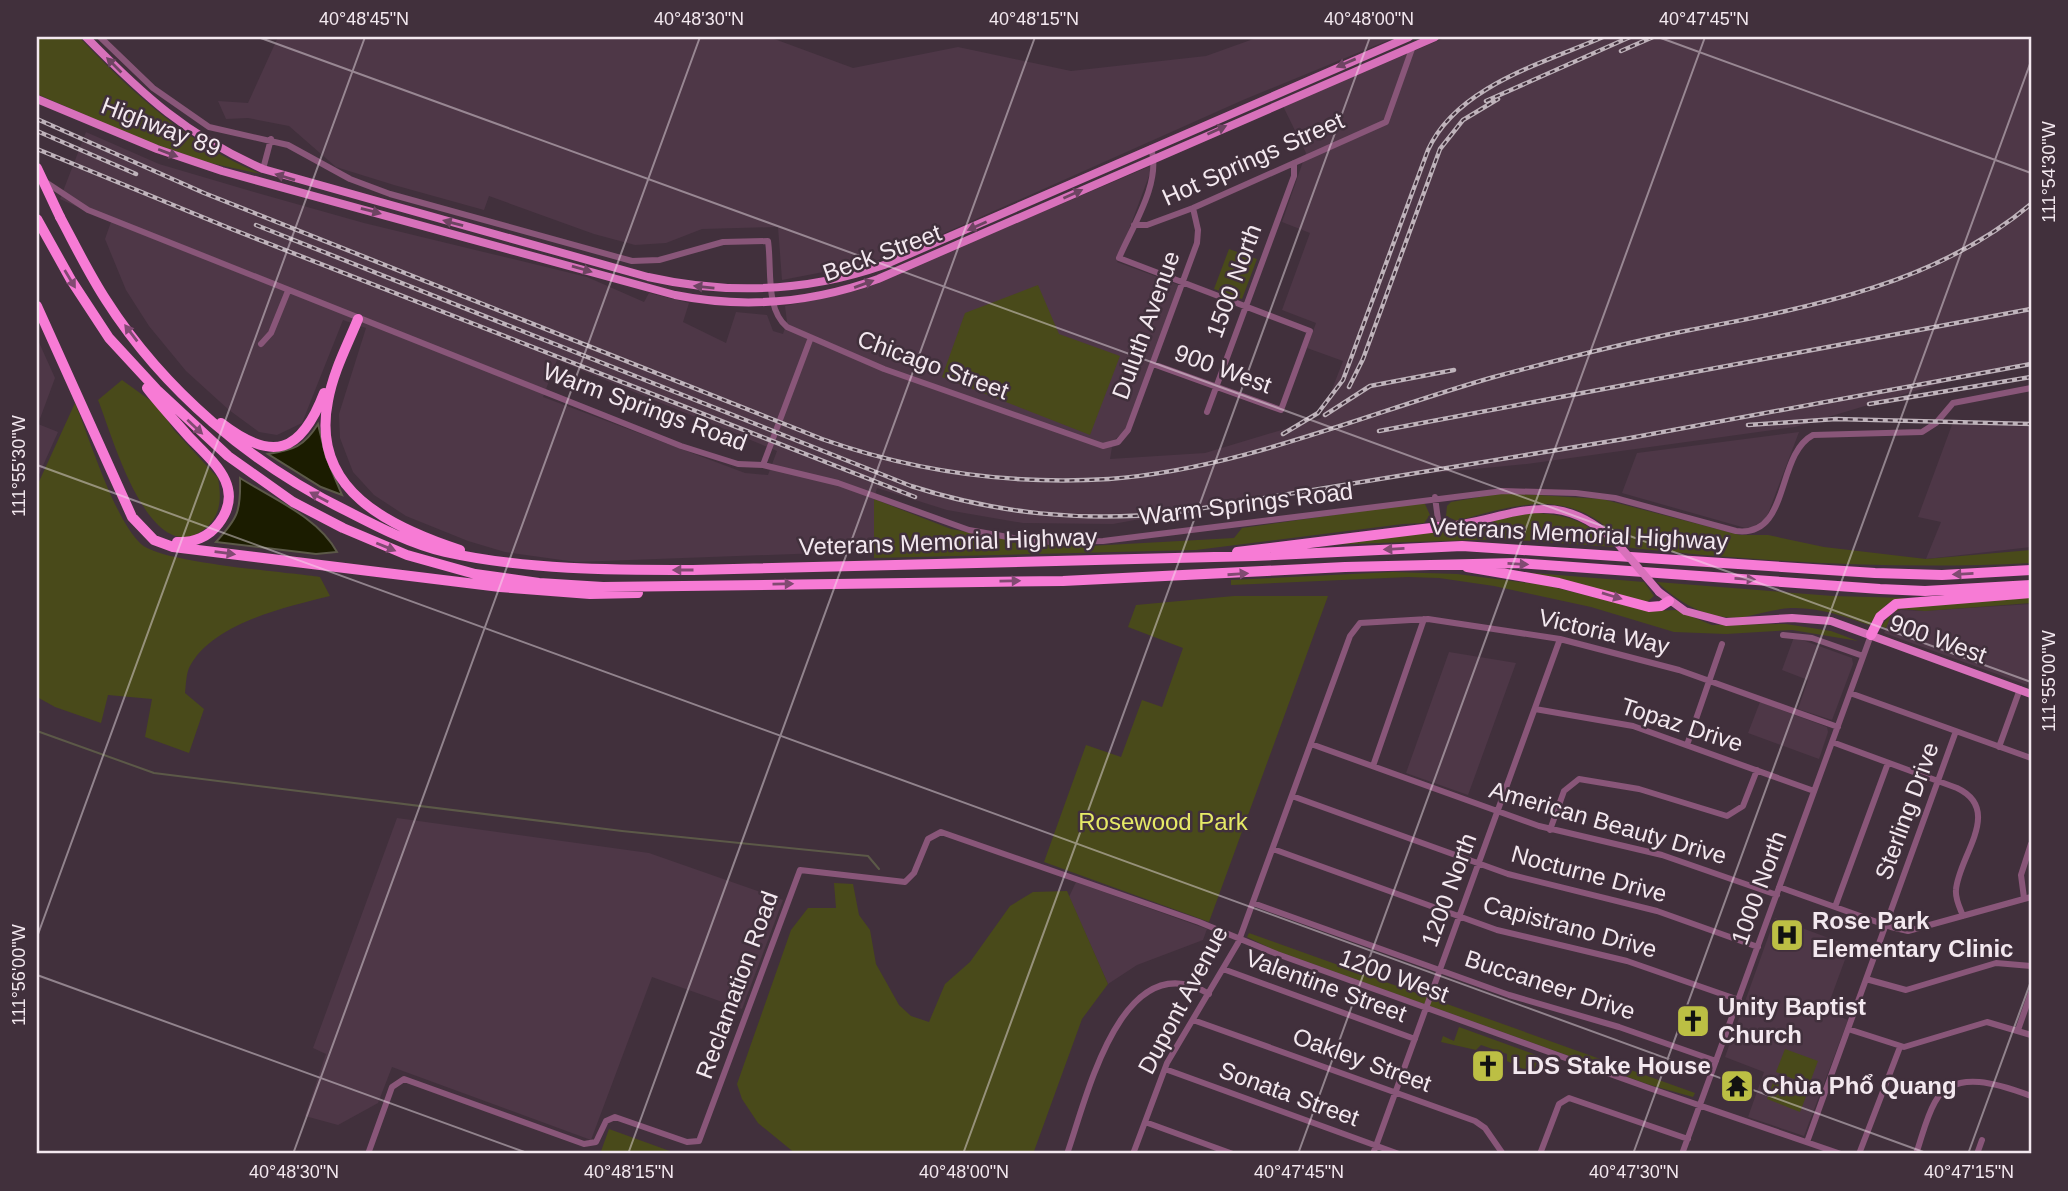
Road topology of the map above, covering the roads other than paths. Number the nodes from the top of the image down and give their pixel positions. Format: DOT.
graph roads {
  1 [pos="86,37"];
  2 [pos="100,37"];
  3 [pos="1409,37"];
  4 [pos="1435,37"];
  5 [pos="1413,46"];
  6 [pos="37,99"];
  7 [pos="271,139"];
  8 [pos="1151,148"];
  9 [pos="1154,158"];
  10 [pos="1294,163"];
  11 [pos="37,168"];
  12 [pos="263,169"];
  13 [pos="37,178"];
  14 [pos="274,184"];
  15 [pos="1193,208"];
  16 [pos="37,219"];
  17 [pos="1133,225"];
  18 [pos="1182,283"];
  19 [pos="772,288"];
  20 [pos="288,291"];
  21 [pos="773,303"];
  22 [pos="37,306"];
  23 [pos="1246,307"];
  24 [pos="356,318"];
  25 [pos="810,340"];
  26 [pos="261,344"];
  27 [pos="152,360"];
  28 [pos="129,361"];
  29 [pos="1153,364"];
  30 [pos="1216,387"];
  31 [pos="2031,388"];
  32 [pos="1206,412"];
  33 [pos="1110,446"];
  34 [pos="763,465"];
  35 [pos="1435,497"];
  36 [pos="128,505"];
  37 [pos="1438,527"];
  38 [pos="1212,556"];
  39 [pos="497,562"];
  40 [pos="1449,564"];
  41 [pos="2031,570"];
  42 [pos="715,585"];
  43 [pos="2031,585"];
  44 [pos="2031,593"];
  45 [pos="1669,601"];
  46 [pos="1424,619"];
  47 [pos="1354,628"];
  48 [pos="1783,635"];
  49 [pos="1871,635"];
  50 [pos="1560,639"];
  51 [pos="1722,644"];
  52 [pos="1863,656"];
  53 [pos="1710,681"];
  54 [pos="2020,690"];
  55 [pos="1850,692"];
  56 [pos="2031,694"];
  57 [pos="1535,709"];
  58 [pos="1838,727"];
  59 [pos="1956,731"];
  60 [pos="1832,742"];
  61 [pos="1311,744"];
  62 [pos="1687,745"];
  63 [pos="1999,747"];
  64 [pos="2031,758"];
  65 [pos="1888,762"];
  66 [pos="1373,766"];
  67 [pos="1757,770"];
  68 [pos="1938,781"];
  69 [pos="1814,791"];
  70 [pos="1292,796"];
  71 [pos="1497,812"];
  72 [pos="1550,830"];
  73 [pos="935,834"];
  74 [pos="2031,844"];
  75 [pos="1273,849"];
  76 [pos="1479,863"];
  77 [pos="1779,887"];
  78 [pos="1777,895"];
  79 [pos="2028,897"];
  80 [pos="1253,903"];
  81 [pos="1835,907"];
  82 [pos="1460,916"];
  83 [pos="1963,916"];
  84 [pos="1886,926"];
  85 [pos="1241,937"];
  86 [pos="1758,947"];
  87 [pos="2031,966"];
  88 [pos="1223,970"];
  89 [pos="1440,970"];
  90 [pos="1866,979"];
  91 [pos="2031,993"];
  92 [pos="1209,994"];
  93 [pos="1739,1000"];
  94 [pos="1427,1007"];
  95 [pos="1194,1020"];
  96 [pos="1848,1029"];
  97 [pos="2018,1030"];
  98 [pos="2031,1035"];
  99 [pos="1415,1039"];
  100 [pos="1900,1047"];
  101 [pos="1716,1061"];
  102 [pos="1165,1069"];
  103 [pos="1395,1092"];
  104 [pos="2031,1096"];
  105 [pos="1701,1103"];
  106 [pos="1145,1122"];
  107 [pos="1688,1139"];
  108 [pos="1982,1140"];
  109 [pos="1807,1142"];
  110 [pos="1376,1146"];
  111 [pos="368,1154"];
  112 [pos="1067,1154"];
  113 [pos="1133,1154"];
  114 [pos="1229,1154"];
  115 [pos="1373,1154"];
  116 [pos="1399,1154"];
  117 [pos="1501,1154"];
  118 [pos="1541,1154"];
  119 [pos="1682,1154"];
  120 [pos="1841,1154"];
  121 [pos="1859,1154"];
  122 [pos="1916,1154"];
  123 [pos="1977,1154"];
  12 -- 1 [label="main road, Highway 89, one-way"];
  2 -- 7 [label="street"];
  3 -- 8 [label="main road, Beck Street, one-way"];
  4 -- 5 [label="main road, Beck Street"];
  9 -- 5 [label="main road, Beck Street, one-way"];
  5 -- 10 [label="street, Hot Springs Street"];
  6 -- 14 [label="main road, Highway 89, one-way"];
  7 -- 12 [label="street"];
  7 -- 19 [label="street"];
  8 -- 9 [label="street"];
  8 -- 19 [label="main road, Beck Street, one-way"];
  9 -- 17 [label="street"];
  21 -- 9 [label="main road, Beck Street, one-way"];
  10 -- 15 [label="street, Hot Springs Street"];
  10 -- 23 [label="street, 1500 North"];
  27 -- 11 [label="highway, Veterans Memorial Highway, one-way, bridge"];
  19 -- 12 [label="main road, Beck Street, one-way"];
  13 -- 20 [label="street, Warm Springs Road"];
  14 -- 21 [label="main road, Beck Street, one-way"];
  15 -- 17 [label="street, Hot Springs Street"];
  15 -- 18 [label="street, Duluth Avenue"];
  16 -- 28 [label="highway, Veterans Memorial Highway, one-way"];
  17 -- 18 [label="street"];
  18 -- 23 [label="street"];
  18 -- 29 [label="street, Duluth Avenue"];
  19 -- 21 [label="street"];
  20 -- 24 [label="street, Warm Springs Road"];
  20 -- 26 [label="street"];
  21 -- 25 [label="street, Chicago Street"];
  22 -- 36 [label="highway"];
  23 -- 30 [label="street, 1500 North"];
  23 -- 30 [label="street, 900 West"];
  24 -- 27 [label="highway"];
  24 -- 34 [label="street, Warm Springs Road"];
  24 -- 39 [label="highway"];
  25 -- 33 [label="street, Chicago Street"];
  25 -- 34 [label="street"];
  39 -- 27 [label="highway, Veterans Memorial Highway, one-way"];
  28 -- 36 [label="highway"];
  28 -- 42 [label="highway, Veterans Memorial Highway, one-way"];
  29 -- 30 [label="street, 900 West"];
  29 -- 33 [label="street, Duluth Avenue"];
  30 -- 32 [label="street, 1500 North"];
  31 -- 35 [label="street, Warm Springs Road"];
  34 -- 35 [label="street, Warm Springs Road"];
  35 -- 37 [label="street"];
  36 -- 42 [label="highway, one-way"];
  37 -- 38 [label="highway"];
  37 -- 45 [label="main road, 900 West, bridge"];
  38 -- 39 [label="highway, Veterans Memorial Highway, one-way"];
  41 -- 38 [label="highway, Veterans Memorial Highway, one-way"];
  42 -- 40 [label="highway, Veterans Memorial Highway, one-way"];
  40 -- 43 [label="highway, Veterans Memorial Highway, one-way"];
  40 -- 45 [label="highway, one-way"];
  44 -- 49 [label="highway"];
  45 -- 49 [label="main road, 900 West"];
  46 -- 47 [label="street, Victoria Way"];
  46 -- 50 [label="street, Victoria Way"];
  46 -- 66 [label="street"];
  47 -- 61 [label="street, Dupont Avenue"];
  48 -- 52 [label="street, 900 West"];
  49 -- 52 [label="street, 1000 North"];
  49 -- 54 [label="main road, 900 West"];
  50 -- 53 [label="street, Victoria Way"];
  50 -- 57 [label="street, 1200 North"];
  51 -- 53 [label="street"];
  52 -- 55 [label="street, 1000 North"];
  53 -- 58 [label="street, Victoria Way"];
  53 -- 62 [label="street"];
  54 -- 56 [label="main road, 900 West"];
  54 -- 63 [label="street"];
  55 -- 58 [label="street, 1000 North"];
  55 -- 59 [label="street"];
  57 -- 62 [label="street, Topaz Drive"];
  57 -- 71 [label="street, 1200 North"];
  58 -- 60 [label="street, 1000 North"];
  59 -- 63 [label="street"];
  59 -- 68 [label="street, Sterling Drive"];
  60 -- 65 [label="street"];
  60 -- 69 [label="street, 1000 North"];
  61 -- 66 [label="street, American Beauty Drive"];
  61 -- 70 [label="street, Dupont Avenue"];
  62 -- 67 [label="street, Topaz Drive"];
  63 -- 64 [label="street"];
  65 -- 68 [label="street"];
  65 -- 81 [label="street"];
  66 -- 71 [label="street, American Beauty Drive"];
  67 -- 69 [label="street, Topaz Drive"];
  67 -- 72 [label="street"];
  68 -- 83 [label="street"];
  68 -- 84 [label="street, Sterling Drive"];
  69 -- 77 [label="street, 1000 North"];
  70 -- 75 [label="street, Dupont Avenue"];
  70 -- 76 [label="street, Nocturne Drive"];
  71 -- 72 [label="street, American Beauty Drive"];
  71 -- 76 [label="street, 1200 North"];
  72 -- 78 [label="street, American Beauty Drive"];
  73 -- 85 [label="street, 1200 West"];
  73 -- 111 [label="street, Reclamation Road"];
  74 -- 79 [label="street"];
  75 -- 80 [label="street, Dupont Avenue"];
  75 -- 82 [label="street, Capistrano Drive"];
  76 -- 82 [label="street, 1200 North"];
  76 -- 86 [label="street, Nocturne Drive"];
  77 -- 78 [label="street, 1000 North"];
  77 -- 81 [label="street"];
  78 -- 86 [label="street, 1000 North"];
  79 -- 83 [label="street"];
  80 -- 85 [label="street, Dupont Avenue"];
  80 -- 89 [label="street, Buccaneer Drive"];
  81 -- 84 [label="street"];
  82 -- 89 [label="street, 1200 North"];
  82 -- 93 [label="street, Capistrano Drive"];
  83 -- 84 [label="street"];
  84 -- 90 [label="street, Sterling Drive"];
  85 -- 88 [label="street, Dupont Avenue"];
  85 -- 94 [label="street, 1200 West"];
  86 -- 93 [label="street, 1000 North"];
  87 -- 90 [label="street"];
  88 -- 92 [label="street, Dupont Avenue"];
  88 -- 99 [label="street, Valentine Street"];
  89 -- 94 [label="street, 1200 North"];
  89 -- 101 [label="street, Buccaneer Drive"];
  90 -- 96 [label="street, Sterling Drive"];
  91 -- 97 [label="street"];
  92 -- 95 [label="street, Dupont Avenue"];
  92 -- 112 [label="street"];
  93 -- 101 [label="street, 1000 North"];
  94 -- 99 [label="street, 1200 North"];
  94 -- 105 [label="street, 1200 West"];
  95 -- 102 [label="street, Dupont Avenue"];
  95 -- 103 [label="street, Oakley Street"];
  96 -- 100 [label="street"];
  96 -- 109 [label="street, Sterling Drive"];
  97 -- 98 [label="street"];
  97 -- 100 [label="street"];
  99 -- 103 [label="street, 1200 North"];
  100 -- 121 [label="street"];
  101 -- 105 [label="street, 1000 North"];
  102 -- 106 [label="street, Dupont Avenue"];
  102 -- 110 [label="street, Sonata Street"];
  103 -- 110 [label="street, 1200 North"];
  103 -- 117 [label="street, Oakley Street"];
  104 -- 122 [label="street"];
  105 -- 107 [label="street, 1000 North"];
  105 -- 109 [label="street, 1200 West"];
  106 -- 113 [label="street, Dupont Avenue"];
  106 -- 114 [label="street"];
  107 -- 118 [label="street"];
  107 -- 119 [label="street, 1000 North"];
  108 -- 123 [label="street"];
  109 -- 120 [label="street, 1200 West"];
  110 -- 115 [label="street, 1200 North"];
  110 -- 116 [label="street, Sonata Street"];
}
